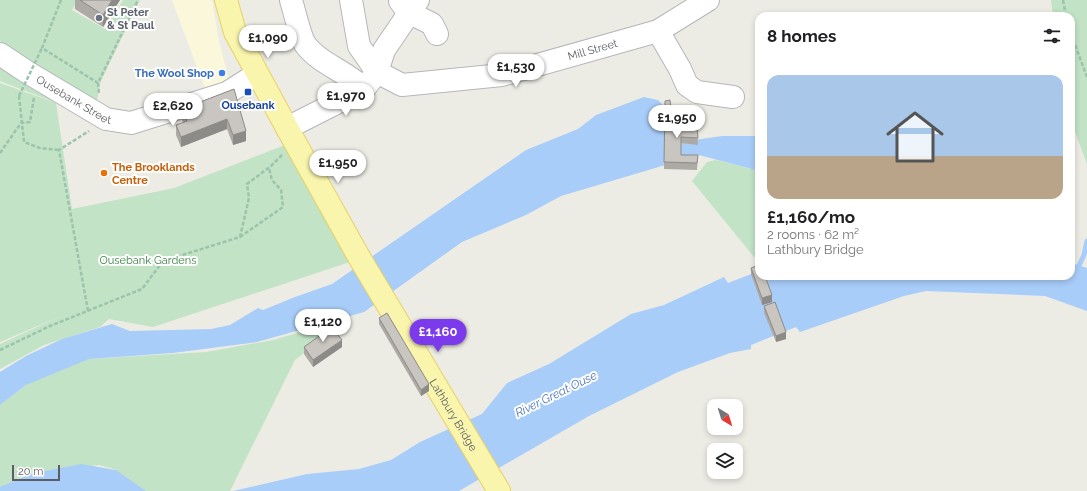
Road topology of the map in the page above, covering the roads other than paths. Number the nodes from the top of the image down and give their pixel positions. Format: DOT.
graph roads {
  1 [pos="226,0"];
  2 [pos="291,0"];
  3 [pos="352,0"];
  4 [pos="708,0"];
  5 [pos="411,3"];
  6 [pos="658,31"];
  7 [pos="437,34"];
  8 [pos="0,54"];
  9 [pos="257,74"];
  10 [pos="370,80"];
  11 [pos="734,97"];
  12 [pos="291,136"];
  13 [pos="499,491"];
  1 -- 9 [label="main road, Lathbury Bridge"];
  2 -- 10 [label="street"];
  3 -- 10 [label="street"];
  4 -- 6 [label="street, Mill Street"];
  5 -- 7 [label="street"];
  5 -- 10 [label="street"];
  6 -- 10 [label="street, Mill Street"];
  6 -- 11 [label="street"];
  8 -- 9 [label="street, Ousebank Street"];
  9 -- 12 [label="main road, Lathbury Bridge"];
  10 -- 12 [label="street"];
  12 -- 13 [label="main road, Lathbury Bridge"];
}
